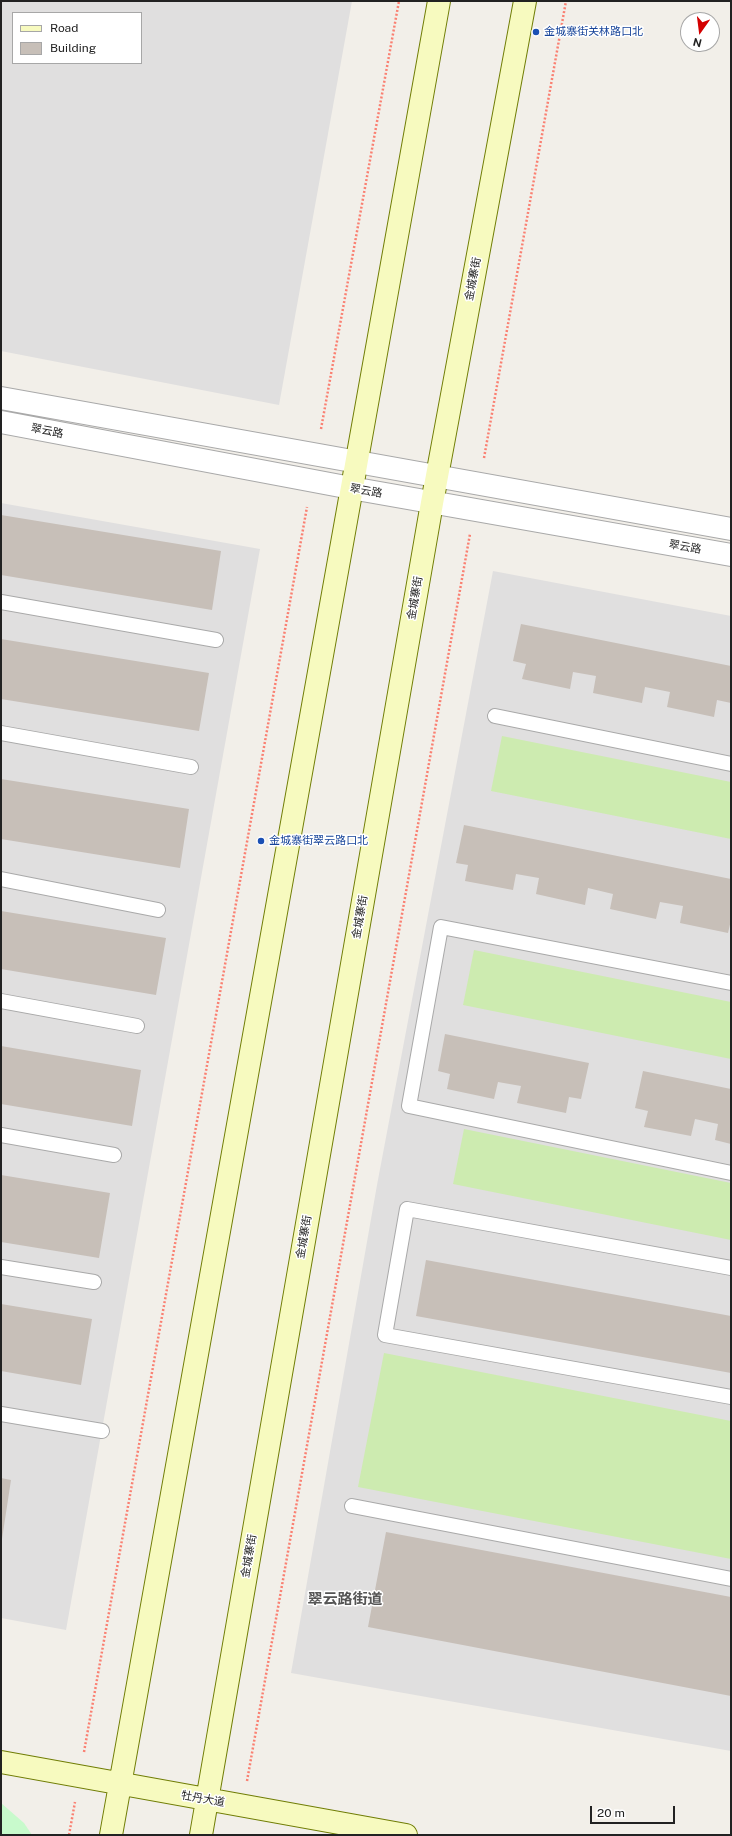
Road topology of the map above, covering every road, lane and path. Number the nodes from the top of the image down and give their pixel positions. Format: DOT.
graph roads {
  1 [pos="399,1"];
  2 [pos="439,1"];
  3 [pos="525,1"];
  4 [pos="566,1"];
  5 [pos="1,398"];
  6 [pos="1,422"];
  7 [pos="316,456"];
  8 [pos="355,463"];
  9 [pos="436,478"];
  10 [pos="312,481"];
  11 [pos="479,485"];
  12 [pos="351,488"];
  13 [pos="432,502"];
  14 [pos="475,510"];
  15 [pos="731,529"];
  16 [pos="731,555"];
  17 [pos="1,602"];
  18 [pos="216,640"];
  19 [pos="495,716"];
  20 [pos="1,733"];
  21 [pos="731,764"];
  22 [pos="191,767"];
  23 [pos="1,879"];
  24 [pos="158,910"];
  25 [pos="731,983"];
  26 [pos="1,1001"];
  27 [pos="137,1026"];
  28 [pos="1,1135"];
  29 [pos="114,1155"];
  30 [pos="731,1173"];
  31 [pos="1,1267"];
  32 [pos="731,1268"];
  33 [pos="94,1282"];
  34 [pos="731,1397"];
  35 [pos="1,1414"];
  36 [pos="102,1432"];
  37 [pos="352,1506"];
  38 [pos="731,1579"];
  39 [pos="1,1762"];
  40 [pos="79,1776"];
  41 [pos="120,1784"];
  42 [pos="207,1800"];
  43 [pos="243,1806"];
  44 [pos="111,1834"];
  45 [pos="69,1835"];
  46 [pos="201,1835"];
  47 [pos="406,1835"];
  1 -- 7 [label="path"];
  2 -- 8 [label="main road"];
  3 -- 9 [label="main road, 金城寨街"];
  4 -- 11 [label="path"];
  5 -- 7 [label="street"];
  6 -- 10 [label="street, 翠云路"];
  7 -- 8 [label="street"];
  8 -- 9 [label="street"];
  8 -- 12 [label="main road"];
  9 -- 11 [label="street"];
  9 -- 13 [label="main road, 金城寨街"];
  10 -- 12 [label="street, 翠云路"];
  10 -- 40 [label="path"];
  11 -- 15 [label="street"];
  12 -- 13 [label="street, 翠云路"];
  12 -- 41 [label="main road"];
  13 -- 14 [label="street, 翠云路"];
  13 -- 42 [label="main road, 金城寨街"];
  14 -- 16 [label="street, 翠云路"];
  14 -- 43 [label="path"];
  17 -- 18 [label="lane"];
  19 -- 21 [label="lane"];
  20 -- 22 [label="lane"];
  23 -- 24 [label="lane"];
  25 -- 30 [label="lane"];
  26 -- 27 [label="lane"];
  28 -- 29 [label="lane"];
  31 -- 33 [label="lane"];
  32 -- 34 [label="lane"];
  35 -- 36 [label="lane"];
  37 -- 38 [label="lane"];
  39 -- 40 [label="main road, 牡丹大道"];
  40 -- 41 [label="main road, 牡丹大道"];
  40 -- 45 [label="path"];
  41 -- 42 [label="main road, 牡丹大道"];
  41 -- 44 [label="main road"];
  42 -- 43 [label="main road, 牡丹大道"];
  42 -- 46 [label="main road, 金城寨街"];
  43 -- 47 [label="main road, 牡丹大道"];
}
